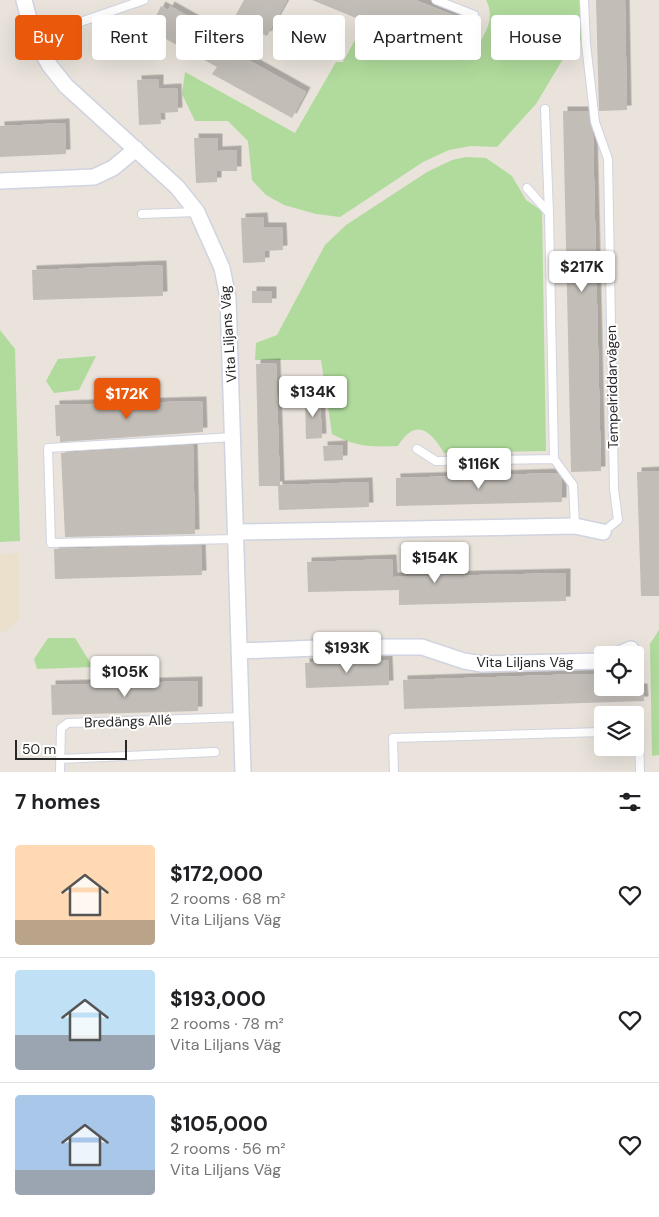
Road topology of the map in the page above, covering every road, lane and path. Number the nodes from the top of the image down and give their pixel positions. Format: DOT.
graph roads {
  1 [pos="24,0"];
  2 [pos="144,0"];
  3 [pos="436,0"];
  4 [pos="584,0"];
  5 [pos="28,15"];
  6 [pos="474,15"];
  7 [pos="82,21"];
  8 [pos="47,60"];
  9 [pos="545,109"];
  10 [pos="136,149"];
  11 [pos="0,182"];
  12 [pos="527,188"];
  13 [pos="197,212"];
  14 [pos="549,213"];
  15 [pos="142,214"];
  16 [pos="234,437"];
  17 [pos="417,449"];
  18 [pos="554,459"];
  19 [pos="575,526"];
  20 [pos="603,532"];
  21 [pos="236,536"];
  22 [pos="239,651"];
  23 [pos="594,661"];
  24 [pos="242,717"];
  25 [pos="594,732"];
  26 [pos="215,752"];
  27 [pos="640,756"];
  28 [pos="60,759"];
  29 [pos="60,772"];
  30 [pos="243,772"];
  31 [pos="394,772"];
  32 [pos="640,772"];
  1 -- 5 [label="street, Vita Liljans Väg"];
  2 -- 7 [label="lane"];
  3 -- 6 [label="lane"];
  4 -- 20 [label="lane, Tempelriddarvägen"];
  8 -- 10 [label="street, Vita Liljans Väg"];
  9 -- 14 [label="lane"];
  10 -- 11 [label="street"];
  10 -- 13 [label="street, Vita Liljans Väg"];
  12 -- 14 [label="lane"];
  13 -- 15 [label="lane"];
  13 -- 16 [label="street, Vita Liljans Väg"];
  14 -- 18 [label="lane"];
  16 -- 21 [label="street, Vita Liljans Väg"];
  16 -- 21 [label="lane"];
  17 -- 18 [label="lane"];
  18 -- 19 [label="lane"];
  19 -- 20 [label="street, Tempelriddarvägen"];
  19 -- 21 [label="street, Tempelriddarvägen"];
  21 -- 22 [label="street, Vita Liljans Väg"];
  22 -- 23 [label="street, Vita Liljans Väg"];
  22 -- 24 [label="street, Vita Liljans Väg"];
  24 -- 28 [label="lane, Bredängs Allé"];
  24 -- 30 [label="street, Vita Liljans Väg"];
  25 -- 31 [label="lane"];
  26 -- 28 [label="lane"];
  27 -- 32 [label="lane"];
  28 -- 29 [label="lane, Bredängs Allé"];
}
